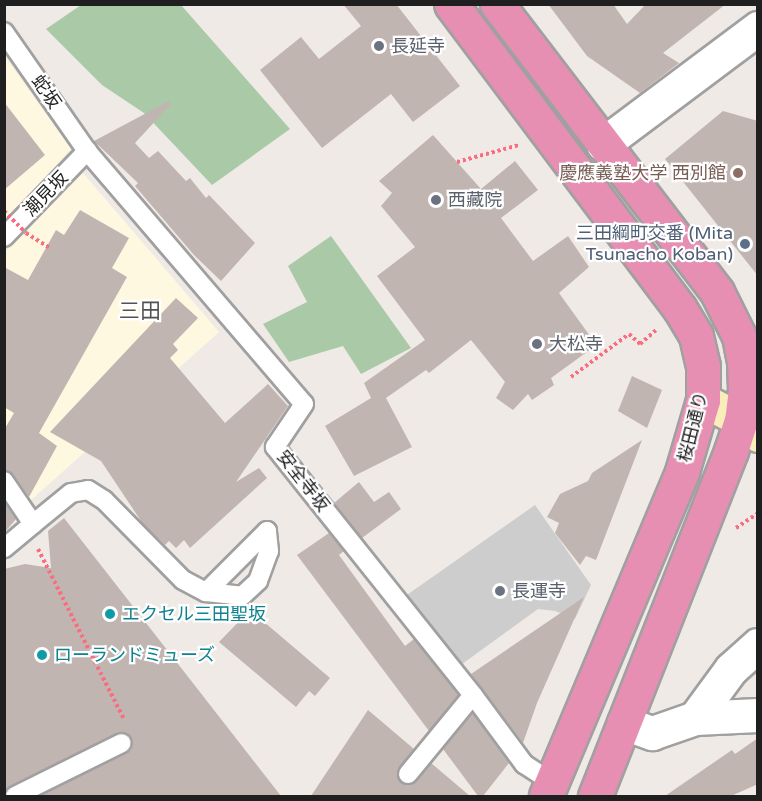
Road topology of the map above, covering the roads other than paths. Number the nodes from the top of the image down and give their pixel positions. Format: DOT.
graph roads {
  1 [pos="451,4"];
  2 [pos="497,4"];
  3 [pos="758,28"];
  4 [pos="4,32"];
  5 [pos="603,144"];
  6 [pos="87,151"];
  7 [pos="4,237"];
  8 [pos="703,400"];
  9 [pos="750,408"];
  10 [pos="4,481"];
  11 [pos="34,532"];
  12 [pos="4,548"];
  13 [pos="206,592"];
  14 [pos="758,645"];
  15 [pos="473,695"];
  16 [pos="758,715"];
  17 [pos="695,718"];
  18 [pos="624,723"];
  19 [pos="122,743"];
  20 [pos="408,774"];
  21 [pos="549,789"];
  22 [pos="15,796"];
  23 [pos="595,796"];
  1 -- 8 [label="highway, 桜田通り"];
  2 -- 5 [label="highway"];
  3 -- 5 [label="street"];
  4 -- 6 [label="lane, 蛇坂"];
  5 -- 9 [label="highway"];
  6 -- 7 [label="lane, 潮見坂"];
  6 -- 15 [label="lane, 安全寺坂"];
  8 -- 9 [label="street"];
  8 -- 21 [label="highway, 桜田通り"];
  9 -- 18 [label="highway"];
  10 -- 11 [label="lane"];
  11 -- 12 [label="lane"];
  11 -- 13 [label="lane"];
  14 -- 17 [label="street"];
  15 -- 20 [label="lane"];
  15 -- 21 [label="lane, 安全寺坂"];
  16 -- 17 [label="street"];
  17 -- 18 [label="street"];
  18 -- 23 [label="highway"];
  19 -- 22 [label="lane"];
}
